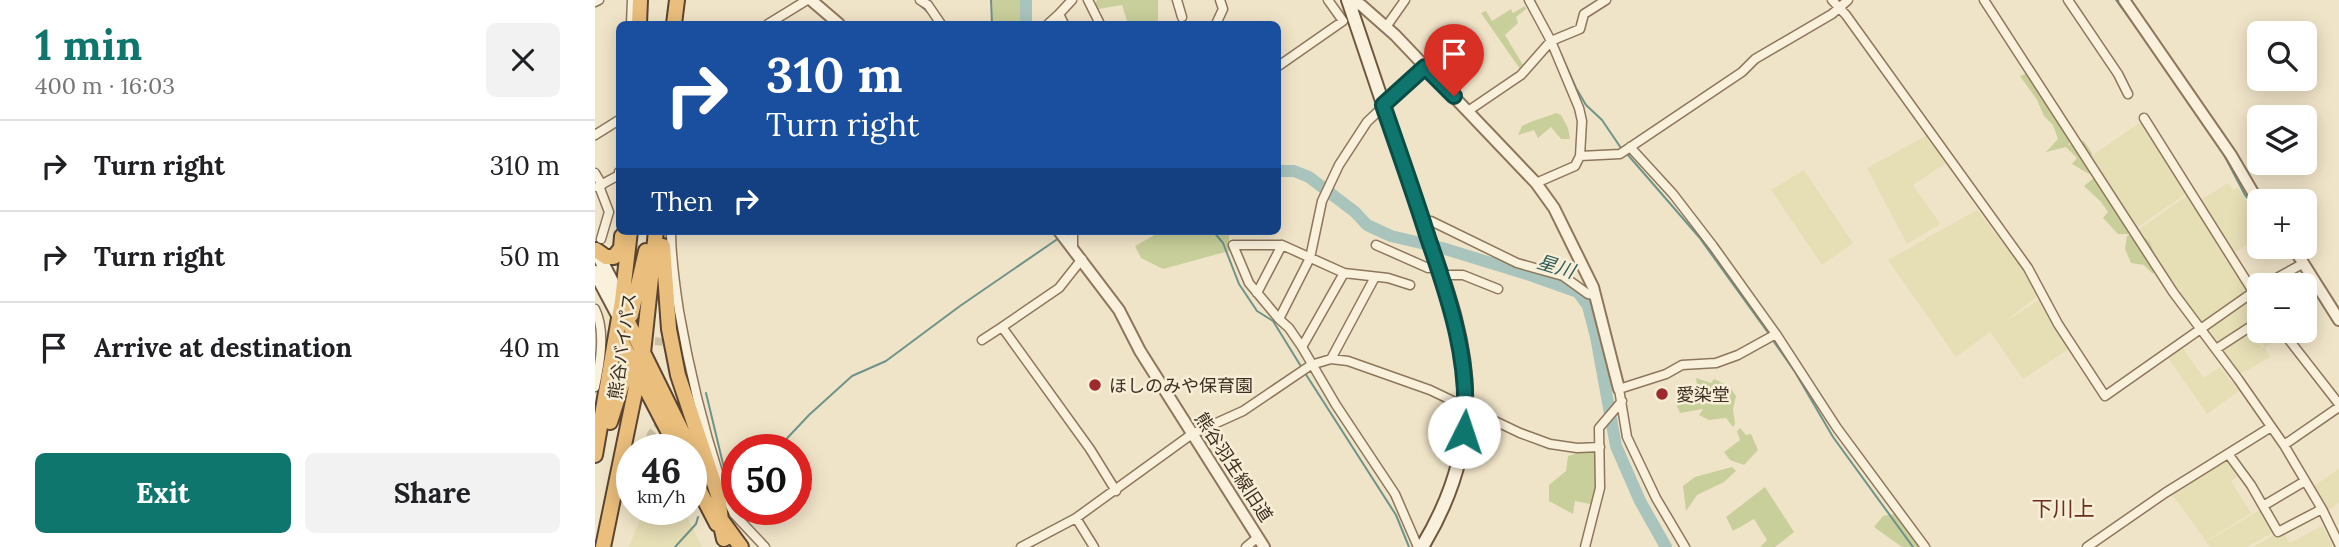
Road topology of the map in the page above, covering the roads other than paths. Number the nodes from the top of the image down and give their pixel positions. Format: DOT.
graph roads {
  1 [pos="632,0"];
  2 [pos="640,0"];
  3 [pos="677,0"];
  4 [pos="809,0"];
  5 [pos="920,0"];
  6 [pos="1072,0"];
  7 [pos="1089,0"];
  8 [pos="1177,0"];
  9 [pos="1220,0"];
  10 [pos="1327,0"];
  11 [pos="1405,0"];
  12 [pos="1529,0"];
  13 [pos="1606,0"];
  14 [pos="1832,0"];
  15 [pos="1848,0"];
  16 [pos="1984,0"];
  17 [pos="2068,0"];
  18 [pos="2124,0"];
  19 [pos="1348,1"];
  20 [pos="1839,8"];
  21 [pos="1059,14"];
  22 [pos="1182,17"];
  23 [pos="631,21"];
  24 [pos="639,21"];
  25 [pos="674,21"];
  26 [pos="773,21"];
  27 [pos="835,21"];
  28 [pos="939,21"];
  29 [pos="1051,21"];
  30 [pos="1062,21"];
  31 [pos="1099,21"];
  32 [pos="1217,21"];
  33 [pos="1386,27"];
  34 [pos="1551,41"];
  35 [pos="1281,64"];
  36 [pos="1425,67"];
  37 [pos="2128,94"];
  38 [pos="1383,105"];
  39 [pos="1468,111"];
  40 [pos="2144,118"];
  41 [pos="616,122"];
  42 [pos="595,135"];
  43 [pos="1630,147"];
  44 [pos="1580,156"];
  45 [pos="595,173"];
  46 [pos="616,177"];
  47 [pos="1536,183"];
  48 [pos="599,187"];
  49 [pos="2250,189"];
  50 [pos="1424,224"];
  51 [pos="622,235"];
  52 [pos="630,235"];
  53 [pos="656,235"];
  54 [pos="657,235"];
  55 [pos="658,235"];
  56 [pos="671,235"];
  57 [pos="1066,236"];
  58 [pos="1282,245"];
  59 [pos="1376,245"];
  60 [pos="597,246"];
  61 [pos="1310,258"];
  62 [pos="1082,259"];
  63 [pos="2301,259"];
  64 [pos="2304,263"];
  65 [pos="1438,268"];
  66 [pos="595,272"];
  67 [pos="1344,273"];
  68 [pos="2286,273"];
  69 [pos="2247,276"];
  70 [pos="1375,277"];
  71 [pos="1410,285"];
  72 [pos="595,289"];
  73 [pos="1498,289"];
  74 [pos="1257,293"];
  75 [pos="1595,295"];
  76 [pos="2247,296"];
  77 [pos="622,301"];
  78 [pos="610,319"];
  79 [pos="1279,319"];
  80 [pos="2339,320"];
  81 [pos="1002,327"];
  82 [pos="2201,328"];
  83 [pos="2247,329"];
  84 [pos="1776,334"];
  85 [pos="982,340"];
  86 [pos="2292,343"];
  87 [pos="1302,347"];
  88 [pos="595,348"];
  89 [pos="2216,349"];
  90 [pos="637,357"];
  91 [pos="1331,359"];
  92 [pos="1311,365"];
  93 [pos="638,376"];
  94 [pos="595,387"];
  95 [pos="1619,389"];
  96 [pos="1622,401"];
  97 [pos="2339,405"];
  98 [pos="1466,407"];
  99 [pos="2271,427"];
  100 [pos="669,434"];
  101 [pos="1192,434"];
  102 [pos="2284,445"];
  103 [pos="1600,446"];
  104 [pos="595,455"];
  105 [pos="2229,455"];
  106 [pos="595,463"];
  107 [pos="2305,481"];
  108 [pos="1116,491"];
  109 [pos="707,506"];
  110 [pos="2263,506"];
  111 [pos="616,508"];
  112 [pos="2322,509"];
  113 [pos="1076,518"];
  114 [pos="721,520"];
  115 [pos="609,521"];
  116 [pos="722,525"];
  117 [pos="725,525"];
  118 [pos="1261,542"];
  119 [pos="726,543"];
  120 [pos="2339,544"];
  121 [pos="603,547"];
  122 [pos="741,547"];
  123 [pos="765,547"];
  124 [pos="1021,547"];
  125 [pos="1094,547"];
  126 [pos="1246,547"];
  127 [pos="1420,547"];
  128 [pos="1585,547"];
  129 [pos="1685,547"];
  130 [pos="1924,547"];
  131 [pos="2087,547"];
  1 -- 23 [label="street"];
  2 -- 24 [label="highway"];
  3 -- 25 [label="highway"];
  4 -- 26 [label="street"];
  4 -- 27 [label="street"];
  5 -- 28 [label="street"];
  6 -- 21 [label="street"];
  7 -- 31 [label="street"];
  8 -- 22 [label="street"];
  9 -- 32 [label="street"];
  10 -- 19 [label="street"];
  10 -- 35 [label="street"];
  11 -- 33 [label="street"];
  12 -- 34 [label="street"];
  13 -- 34 [label="street"];
  14 -- 20 [label="street"];
  15 -- 20 [label="street"];
  16 -- 82 [label="street"];
  17 -- 37 [label="street"];
  18 -- 49 [label="street"];
  19 -- 33 [label="street"];
  19 -- 38 [label="main road"];
  20 -- 43 [label="street"];
  20 -- 82 [label="street"];
  21 -- 29 [label="street"];
  21 -- 30 [label="street"];
  33 -- 36 [label="street"];
  34 -- 39 [label="street"];
  34 -- 44 [label="street"];
  36 -- 38 [label="street"];
  36 -- 39 [label="street"];
  38 -- 50 [label="main road"];
  38 -- 61 [label="street"];
  39 -- 47 [label="street"];
  40 -- 69 [label="street"];
  41 -- 42 [label="street"];
  43 -- 44 [label="street"];
  43 -- 84 [label="street"];
  44 -- 47 [label="street"];
  45 -- 48 [label="street"];
  46 -- 48 [label="street"];
  47 -- 75 [label="street"];
  48 -- 60 [label="street"];
  50 -- 65 [label="main road"];
  50 -- 75 [label="street"];
  51 -- 60 [label="highway"];
  52 -- 77 [label="highway, 熊谷バイパス"];
  53 -- 78 [label="highway, 熊谷バイパス"];
  54 -- 90 [label="highway, 熊谷バイパス"];
  55 -- 114 [label="highway"];
  56 -- 123 [label="street"];
  57 -- 62 [label="street, 熊谷羽生線旧道"];
  58 -- 61 [label="street"];
  58 -- 74 [label="street"];
  58 -- 74 [label="street"];
  59 -- 65 [label="street"];
  60 -- 77 [label="main road"];
  61 -- 67 [label="street"];
  61 -- 79 [label="street"];
  62 -- 81 [label="street"];
  62 -- 101 [label="street, 熊谷羽生線旧道"];
  63 -- 64 [label="street"];
  64 -- 68 [label="street"];
  64 -- 80 [label="street"];
  65 -- 73 [label="street"];
  65 -- 98 [label="main road"];
  66 -- 78 [label="main road"];
  67 -- 70 [label="street"];
  67 -- 87 [label="street"];
  70 -- 71 [label="street"];
  70 -- 91 [label="street"];
  72 -- 78 [label="main road"];
  74 -- 79 [label="street"];
  75 -- 95 [label="street"];
  76 -- 82 [label="street"];
  77 -- 78 [label="highway"];
  78 -- 88 [label="street"];
  78 -- 90 [label="highway"];
  78 -- 94 [label="street"];
  78 -- 104 [label="highway, 熊谷バイパス"];
  79 -- 87 [label="street"];
  81 -- 85 [label="street"];
  81 -- 108 [label="street"];
  82 -- 89 [label="street"];
  83 -- 89 [label="street"];
  84 -- 95 [label="street"];
  84 -- 130 [label="street"];
  86 -- 97 [label="street"];
  87 -- 92 [label="street"];
  89 -- 99 [label="street"];
  90 -- 93 [label="highway"];
  90 -- 106 [label="highway, 熊谷バイパス"];
  90 -- 114 [label="highway"];
  91 -- 92 [label="street"];
  91 -- 98 [label="street"];
  92 -- 101 [label="street"];
  92 -- 127 [label="street"];
  93 -- 100 [label="highway"];
  93 -- 115 [label="highway, 熊谷バイパス"];
  95 -- 96 [label="street"];
  96 -- 103 [label="street"];
  96 -- 129 [label="street"];
  97 -- 102 [label="street"];
  98 -- 103 [label="street"];
  98 -- 127 [label="main road"];
  99 -- 102 [label="street"];
  99 -- 105 [label="street"];
  101 -- 108 [label="street"];
  101 -- 118 [label="street, 熊谷羽生線旧道"];
  102 -- 107 [label="street"];
  103 -- 128 [label="street"];
  105 -- 110 [label="street"];
  105 -- 131 [label="street"];
  107 -- 110 [label="street"];
  107 -- 112 [label="street"];
  108 -- 113 [label="street"];
  109 -- 119 [label="highway"];
  110 -- 112 [label="street"];
  111 -- 115 [label="highway"];
  112 -- 120 [label="street"];
  113 -- 124 [label="street"];
  113 -- 125 [label="street"];
  115 -- 121 [label="highway, 熊谷バイパス"];
  116 -- 119 [label="highway"];
  117 -- 122 [label="highway"];
  118 -- 126 [label="street"];
}
